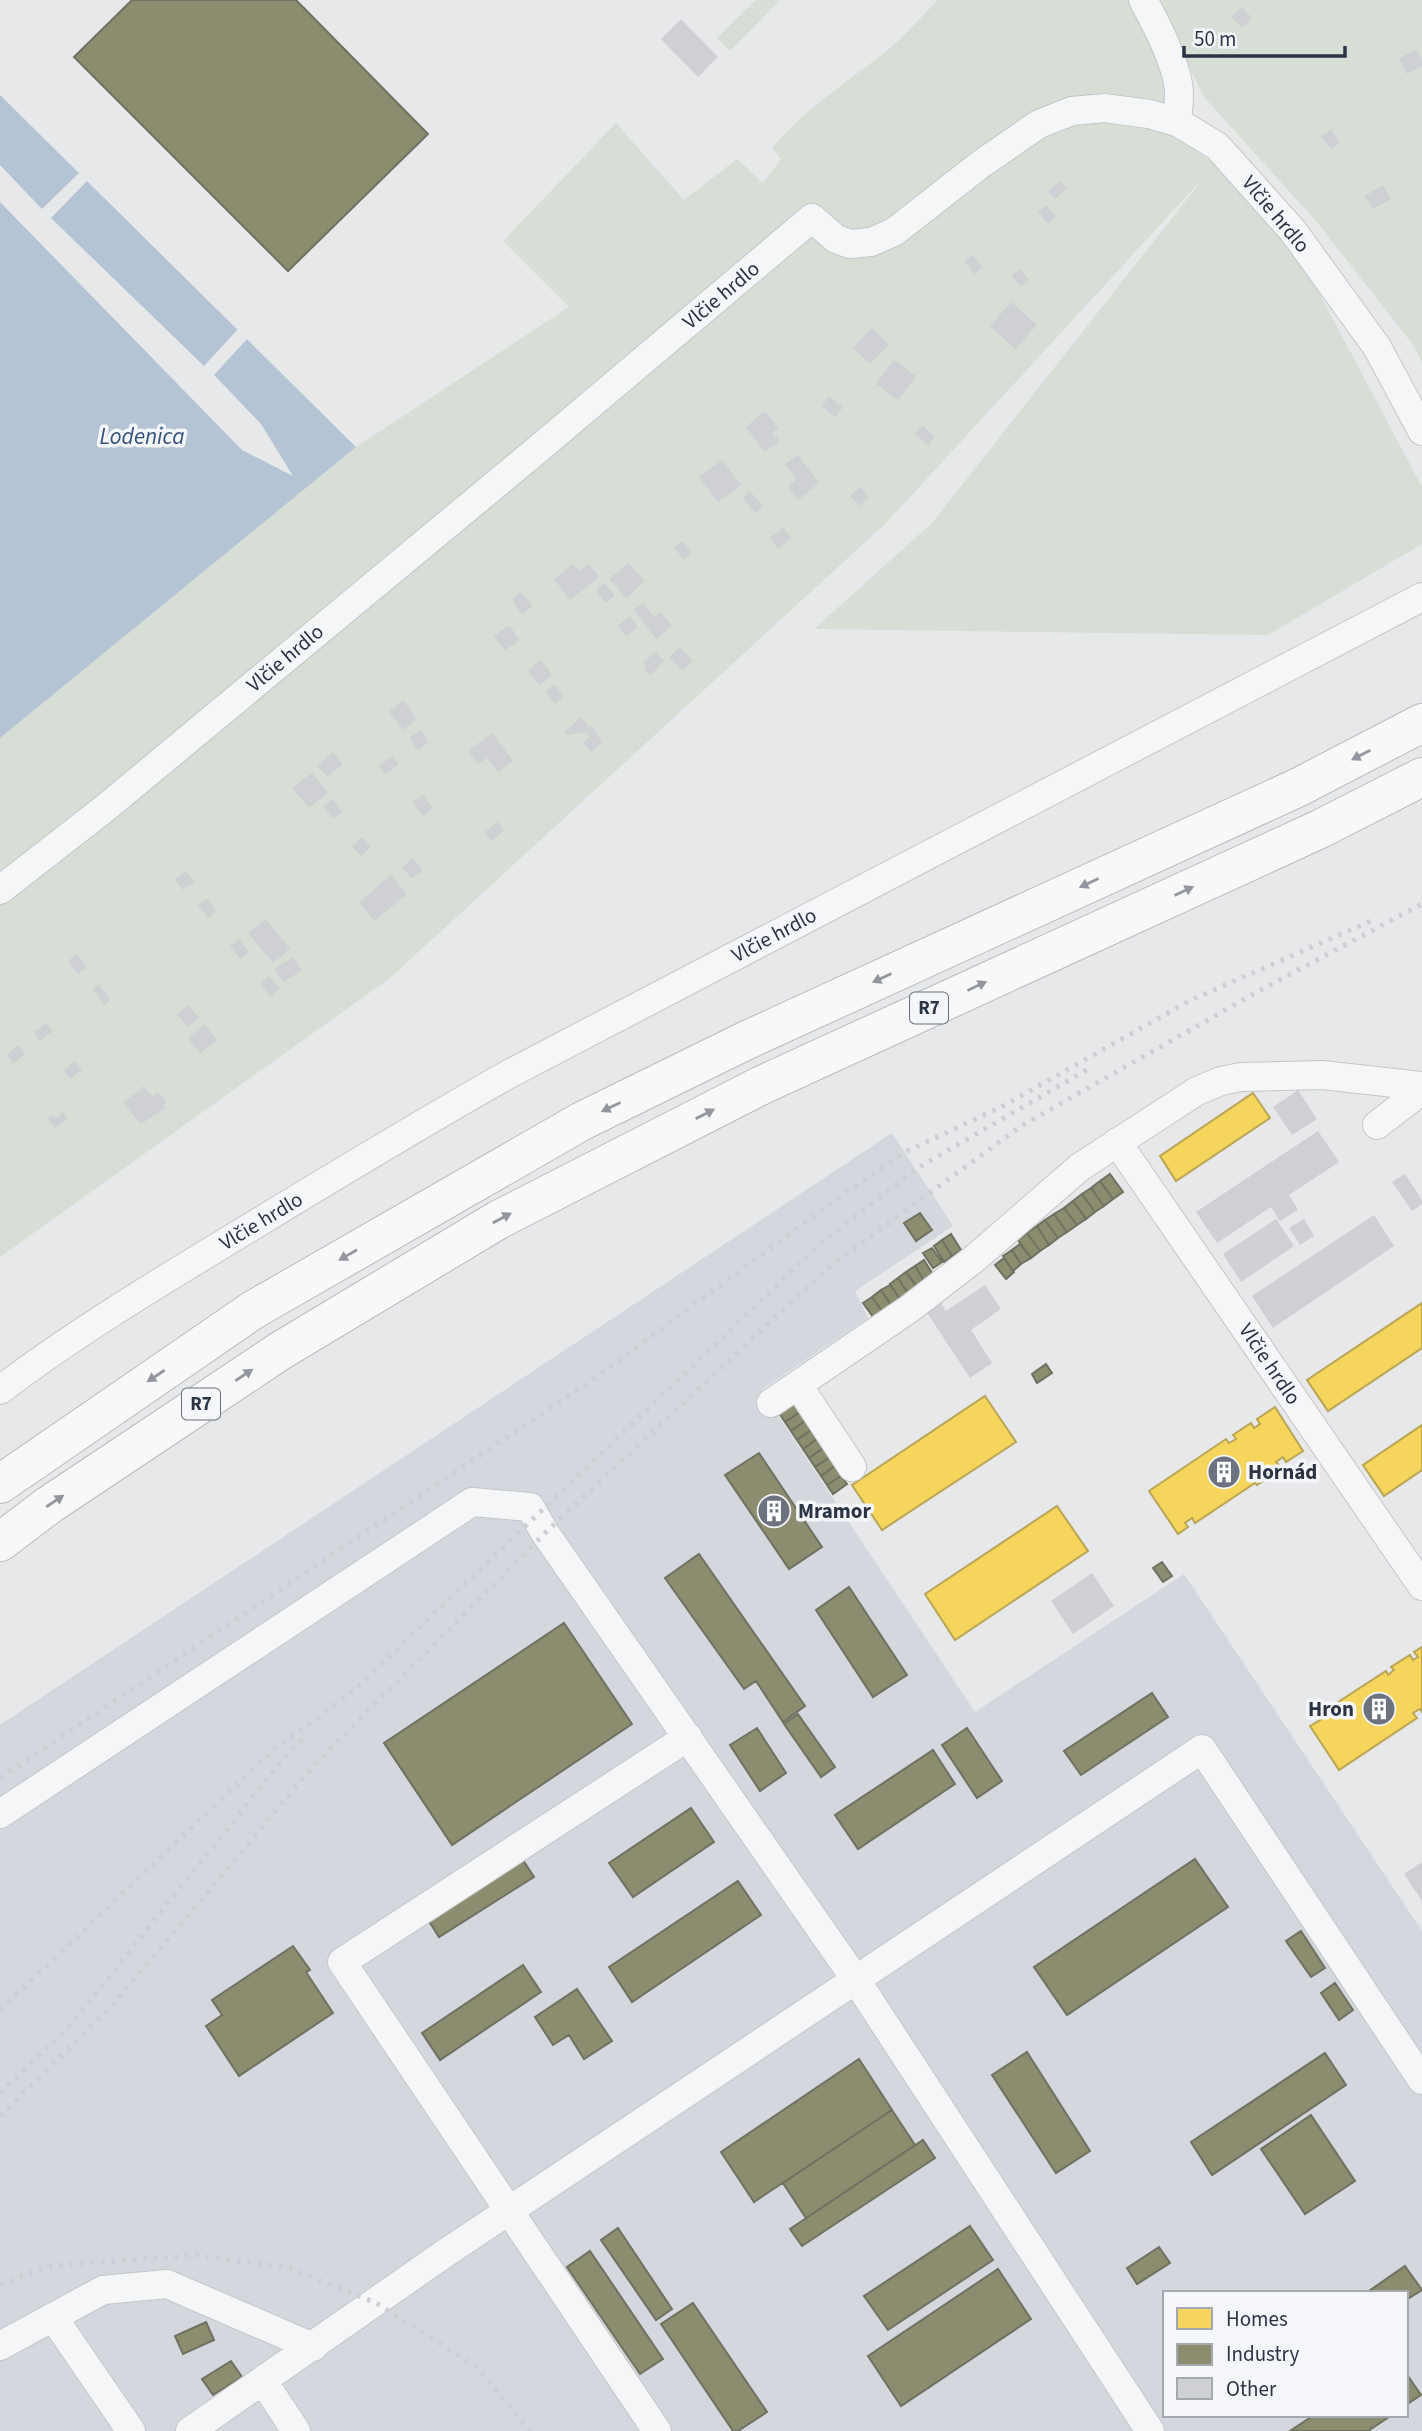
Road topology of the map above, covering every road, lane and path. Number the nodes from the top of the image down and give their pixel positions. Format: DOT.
graph roads {
  1 [pos="1143,0"];
  2 [pos="1177,122"];
  3 [pos="1422,430"];
  4 [pos="1422,597"];
  5 [pos="1422,723"];
  6 [pos="1422,777"];
  7 [pos="0,890"];
  8 [pos="1422,1088"];
  9 [pos="1377,1125"];
  10 [pos="1117,1142"];
  11 [pos="798,1385"];
  12 [pos="0,1390"];
  13 [pos="771,1403"];
  14 [pos="852,1467"];
  15 [pos="0,1484"];
  16 [pos="0,1542"];
  17 [pos="1422,1586"];
  18 [pos="688,1737"];
  19 [pos="0,1814"];
  20 [pos="856,1980"];
  21 [pos="1422,2080"];
  22 [pos="509,2211"];
  23 [pos="53,2317"];
  24 [pos="0,2346"];
  25 [pos="313,2347"];
  26 [pos="263,2381"];
  27 [pos="131,2431"];
  28 [pos="190,2431"];
  29 [pos="296,2431"];
  30 [pos="657,2431"];
  31 [pos="1150,2431"];
  1 -- 2 [label="street"];
  2 -- 3 [label="street, Vlčie hrdlo"];
  2 -- 7 [label="street, Vlčie hrdlo"];
  4 -- 12 [label="street, Vlčie hrdlo"];
  5 -- 15 [label="highway, R7, one-way"];
  16 -- 6 [label="highway, R7, one-way"];
  8 -- 9 [label="street"];
  8 -- 10 [label="street"];
  10 -- 11 [label="street"];
  10 -- 17 [label="street, Vlčie hrdlo"];
  11 -- 13 [label="street"];
  11 -- 14 [label="street"];
  18 -- 19 [label="street"];
  18 -- 20 [label="street"];
  18 -- 22 [label="street"];
  20 -- 21 [label="street"];
  20 -- 22 [label="street"];
  20 -- 31 [label="street"];
  22 -- 25 [label="street"];
  22 -- 30 [label="street"];
  23 -- 24 [label="street"];
  23 -- 25 [label="street"];
  23 -- 27 [label="street"];
  25 -- 26 [label="street"];
  26 -- 28 [label="street"];
  26 -- 29 [label="street"];
}
